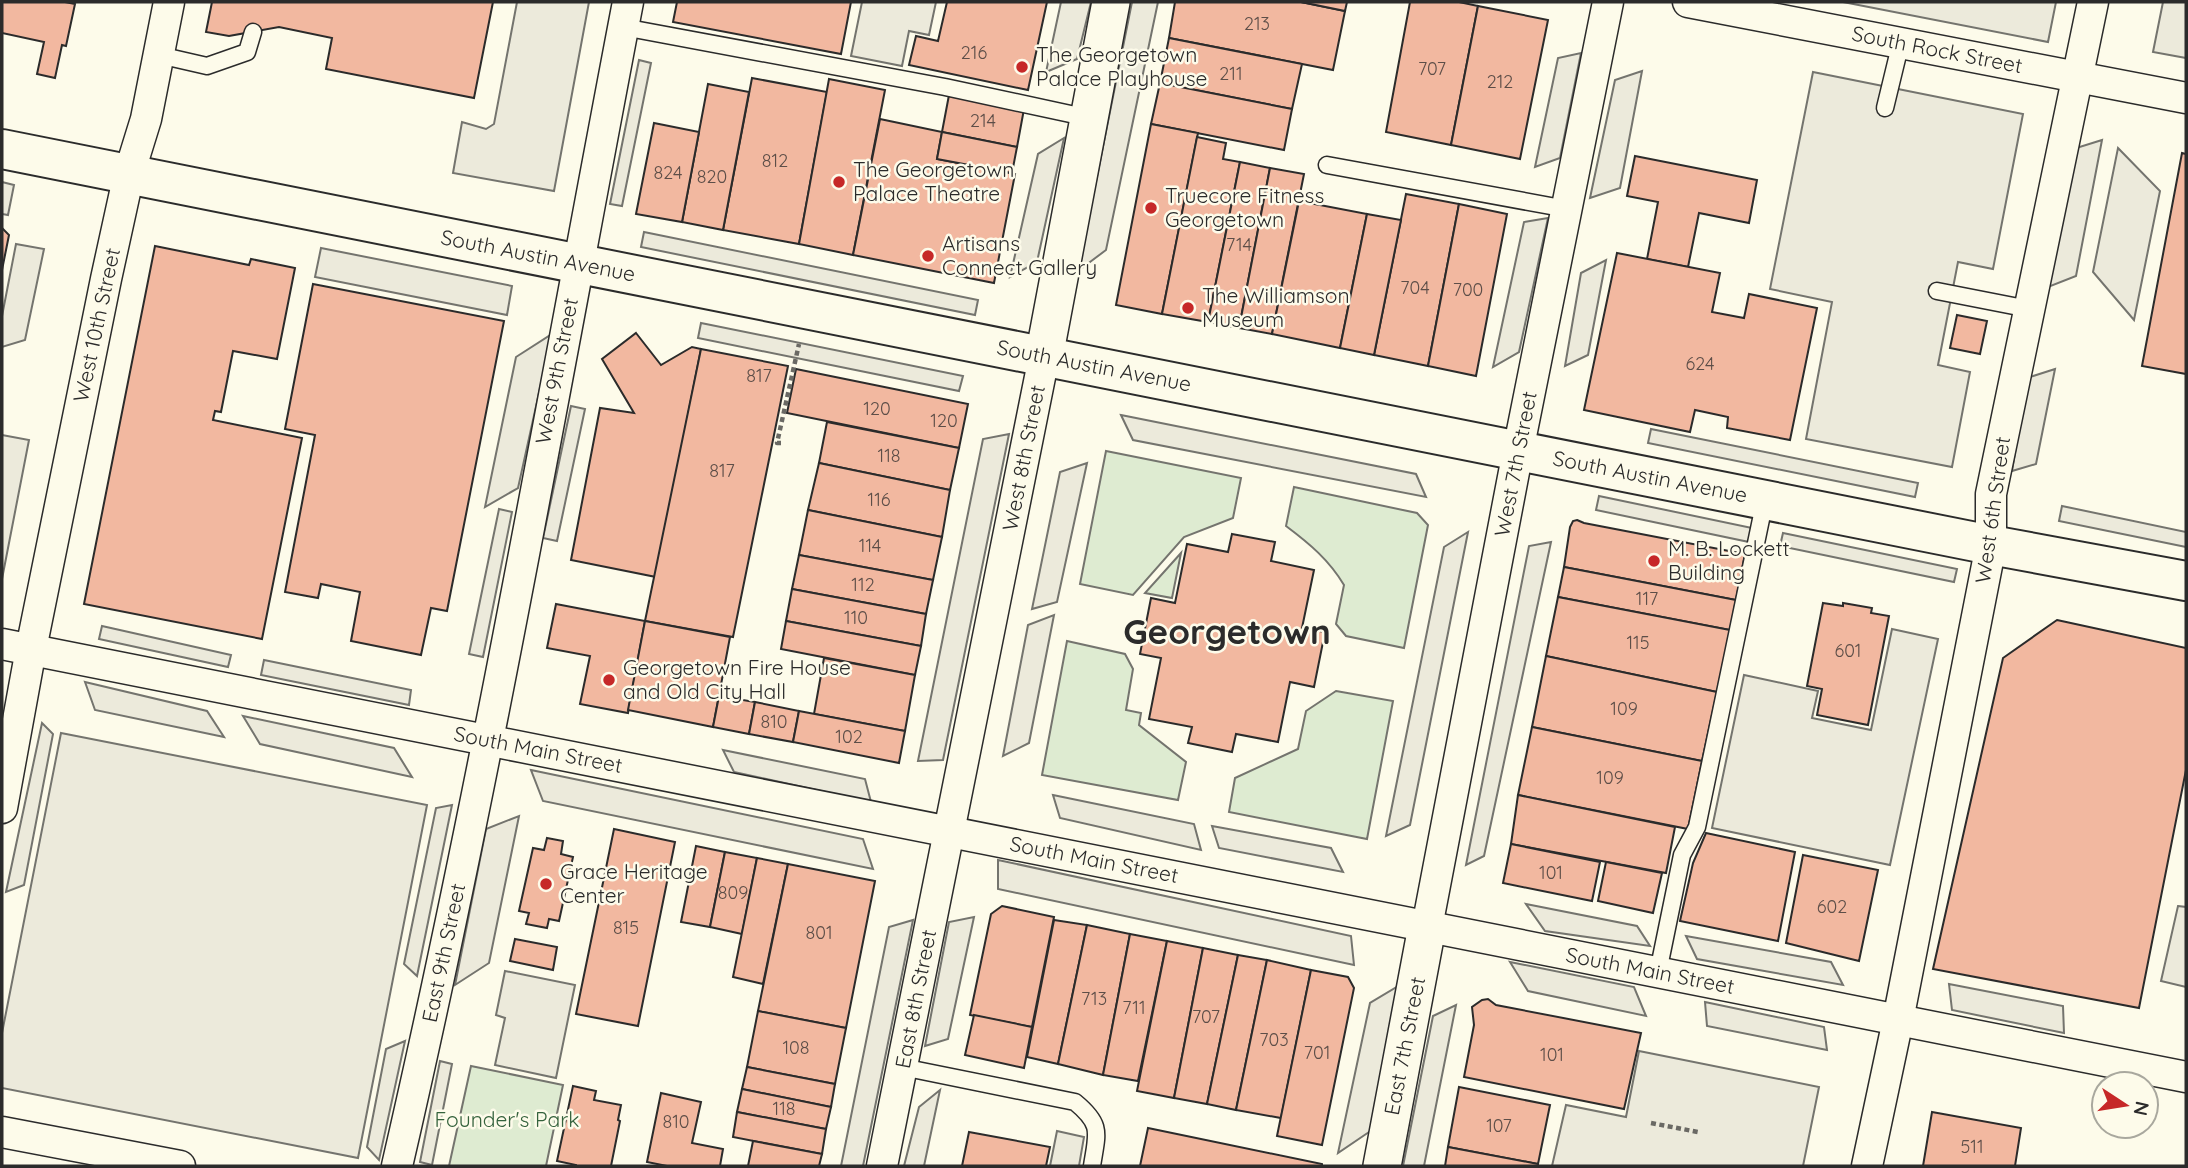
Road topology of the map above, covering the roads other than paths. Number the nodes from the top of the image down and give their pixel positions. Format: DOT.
graph roads {
  1 [pos="169,2"];
  2 [pos="1111,2"];
  3 [pos="1608,2"];
  4 [pos="1688,2"];
  5 [pos="2092,2"];
  6 [pos="626,14"];
  7 [pos="253,32"];
  8 [pos="1900,42"];
  9 [pos="159,55"];
  10 [pos="2077,76"];
  11 [pos="2186,97"];
  12 [pos="1885,108"];
  13 [pos="1089,118"];
  14 [pos="2,149"];
  15 [pos="1326,165"];
  16 [pos="130,174"];
  17 [pos="1567,209"];
  18 [pos="578,264"];
  19 [pos="1937,291"];
  20 [pos="2029,309"];
  21 [pos="1044,357"];
  22 [pos="1518,451"];
  23 [pos="1765,500"];
  24 [pos="1991,545"];
  25 [pos="2186,581"];
  26 [pos="2,643"];
  27 [pos="31,649"];
  28 [pos="488,740"];
  29 [pos="2,808"];
  30 [pos="949,831"];
  31 [pos="1427,927"];
  32 [pos="1658,972"];
  33 [pos="1898,1020"];
  34 [pos="902,1067"];
  35 [pos="2186,1077"];
  36 [pos="2,1132"];
  37 [pos="180,1166"];
  38 [pos="397,1166"];
  39 [pos="882,1166"];
  40 [pos="1092,1166"];
  41 [pos="1382,1166"];
  42 [pos="1867,1166"];
  1 -- 9 [label="street, West 10th Street"];
  2 -- 13 [label="street, West 8th Street"];
  3 -- 17 [label="street, West 7th Street"];
  4 -- 8 [label="street, South Rock Street"];
  5 -- 10 [label="street, West 6th Street"];
  6 -- 13 [label="lane"];
  6 -- 18 [label="street, West 9th Street"];
  7 -- 9 [label="lane"];
  8 -- 10 [label="street, South Rock Street"];
  8 -- 12 [label="lane"];
  9 -- 16 [label="street, West 10th Street"];
  10 -- 11 [label="street, South Rock Street"];
  10 -- 20 [label="street, West 6th Street"];
  13 -- 21 [label="street, West 8th Street"];
  14 -- 16 [label="main road, South Austin Avenue"];
  15 -- 17 [label="lane"];
  16 -- 18 [label="main road, South Austin Avenue"];
  16 -- 27 [label="street, West 10th Street"];
  17 -- 22 [label="street, West 7th Street"];
  18 -- 21 [label="main road, South Austin Avenue"];
  18 -- 28 [label="street, West 9th Street"];
  19 -- 20 [label="lane"];
  20 -- 24 [label="street, West 6th Street"];
  21 -- 22 [label="main road, South Austin Avenue"];
  21 -- 30 [label="street, West 8th Street"];
  22 -- 23 [label="main road, South Austin Avenue"];
  22 -- 31 [label="street, West 7th Street"];
  23 -- 24 [label="main road, South Austin Avenue"];
  23 -- 32 [label="lane"];
  24 -- 25 [label="main road, South Austin Avenue"];
  24 -- 33 [label="street, West 6th Street"];
  26 -- 27 [label="street, South Main Street"];
  27 -- 28 [label="street, South Main Street"];
  27 -- 29 [label="street, West 10th Street"];
  28 -- 30 [label="street, South Main Street"];
  28 -- 38 [label="street, East 9th Street"];
  30 -- 31 [label="street, South Main Street"];
  30 -- 34 [label="street, East 8th Street"];
  31 -- 32 [label="street, South Main Street"];
  31 -- 41 [label="street, East 7th Street"];
  32 -- 33 [label="street, South Main Street"];
  33 -- 35 [label="street, South Main Street"];
  33 -- 42 [label="street, West 6th Street"];
  34 -- 39 [label="street, East 8th Street"];
  34 -- 40 [label="lane"];
  36 -- 37 [label="street"];
}
